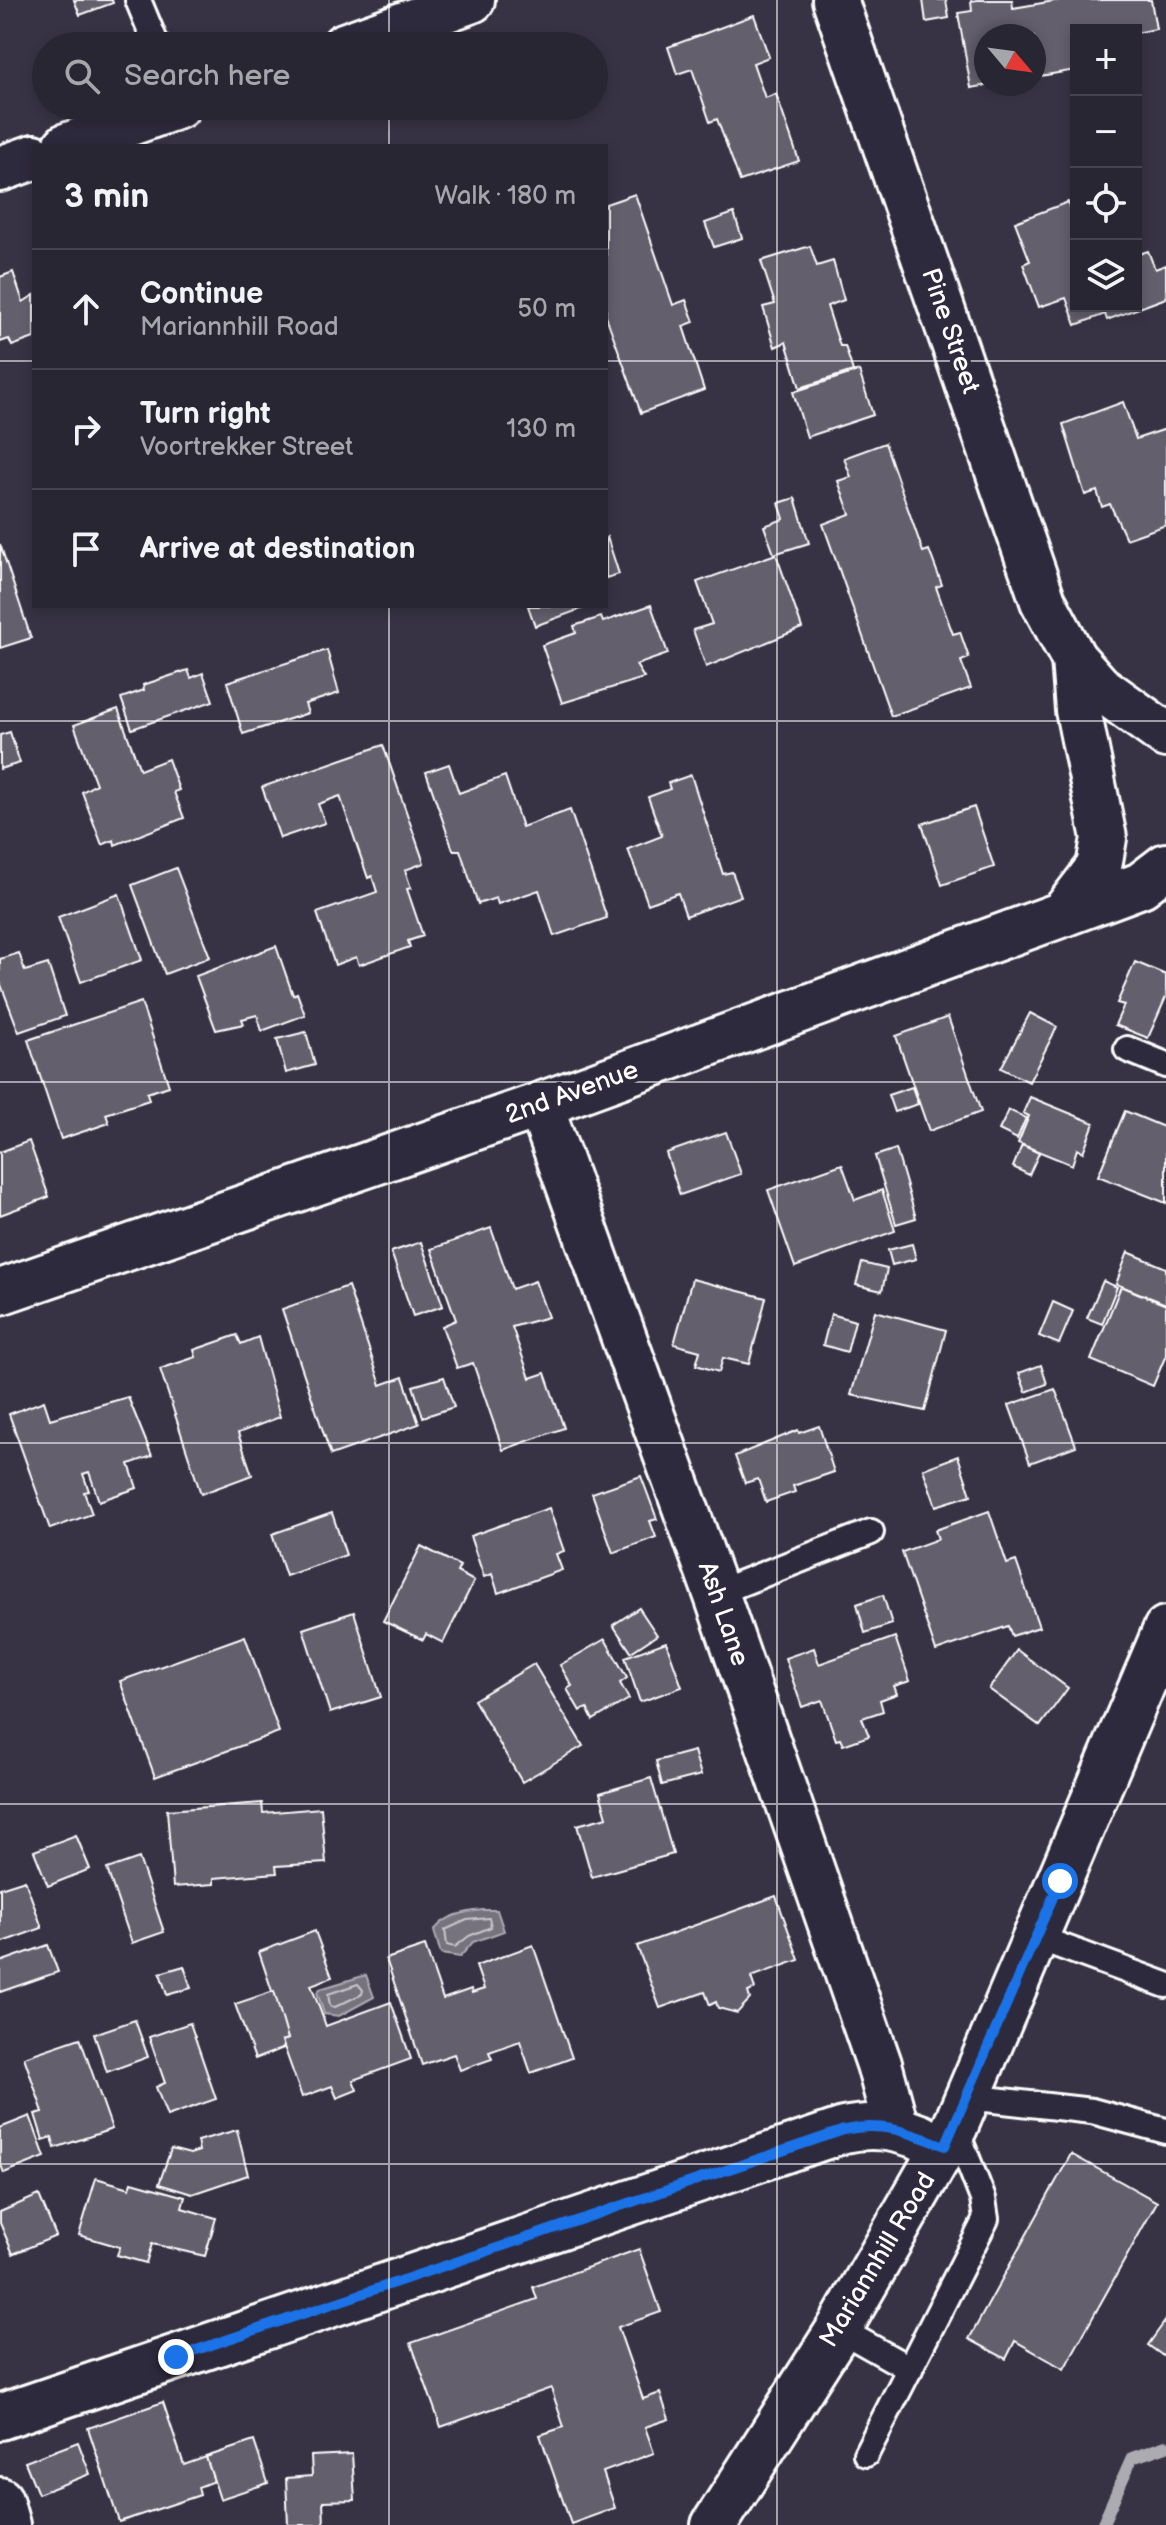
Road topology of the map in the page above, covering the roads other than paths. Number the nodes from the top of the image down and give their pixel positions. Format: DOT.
graph roads {
  1 [pos="138,0"];
  2 [pos="472,0"];
  3 [pos="835,0"];
  4 [pos="151,32"];
  5 [pos="383,32"];
  6 [pos="139,120"];
  7 [pos="72,144"];
  8 [pos="32,158"];
  9 [pos="0,169"];
  10 [pos="1074,659"];
  11 [pos="1166,735"];
  12 [pos="1158,876"];
  13 [pos="1063,914"];
  14 [pos="1127,1049"];
  15 [pos="1166,1065"];
  16 [pos="540,1105"];
  17 [pos="0,1292"];
  18 [pos="871,1532"];
  19 [pos="716,1593"];
  20 [pos="1166,1629"];
  21 [pos="1036,1937"];
  22 [pos="1166,1985"];
  23 [pos="956,2123"];
  24 [pos="896,2127"];
  25 [pos="1166,2131"];
  26 [pos="839,2329"];
  27 [pos="910,2369"];
  28 [pos="0,2417"];
  29 [pos="866,2454"];
  30 [pos="0,2500"];
  31 [pos="7,2525"];
  32 [pos="714,2525"];
  1 -- 4 [label="lane"];
  2 -- 5 [label="street"];
  3 -- 10 [label="street, Pine Street"];
  6 -- 7 [label="street"];
  8 -- 9 [label="street"];
  10 -- 11 [label="street, Pine Street"];
  10 -- 13 [label="street, Pine Street"];
  12 -- 13 [label="street, 2nd Avenue"];
  13 -- 16 [label="street, 2nd Avenue"];
  14 -- 15 [label="lane"];
  16 -- 17 [label="street, 2nd Avenue"];
  16 -- 19 [label="street, Ash Lane"];
  18 -- 19 [label="lane"];
  19 -- 24 [label="street, Ash Lane"];
  20 -- 21 [label="street, Mariannhill Road"];
  21 -- 22 [label="lane"];
  21 -- 23 [label="street, Mariannhill Road"];
  23 -- 24 [label="street"];
  23 -- 25 [label="lane"];
  23 -- 26 [label="street, Mariannhill Road"];
  23 -- 27 [label="lane"];
  24 -- 28 [label="street"];
  26 -- 27 [label="lane"];
  26 -- 32 [label="street, Mariannhill Road"];
  27 -- 29 [label="lane"];
  30 -- 31 [label="street"];
}
